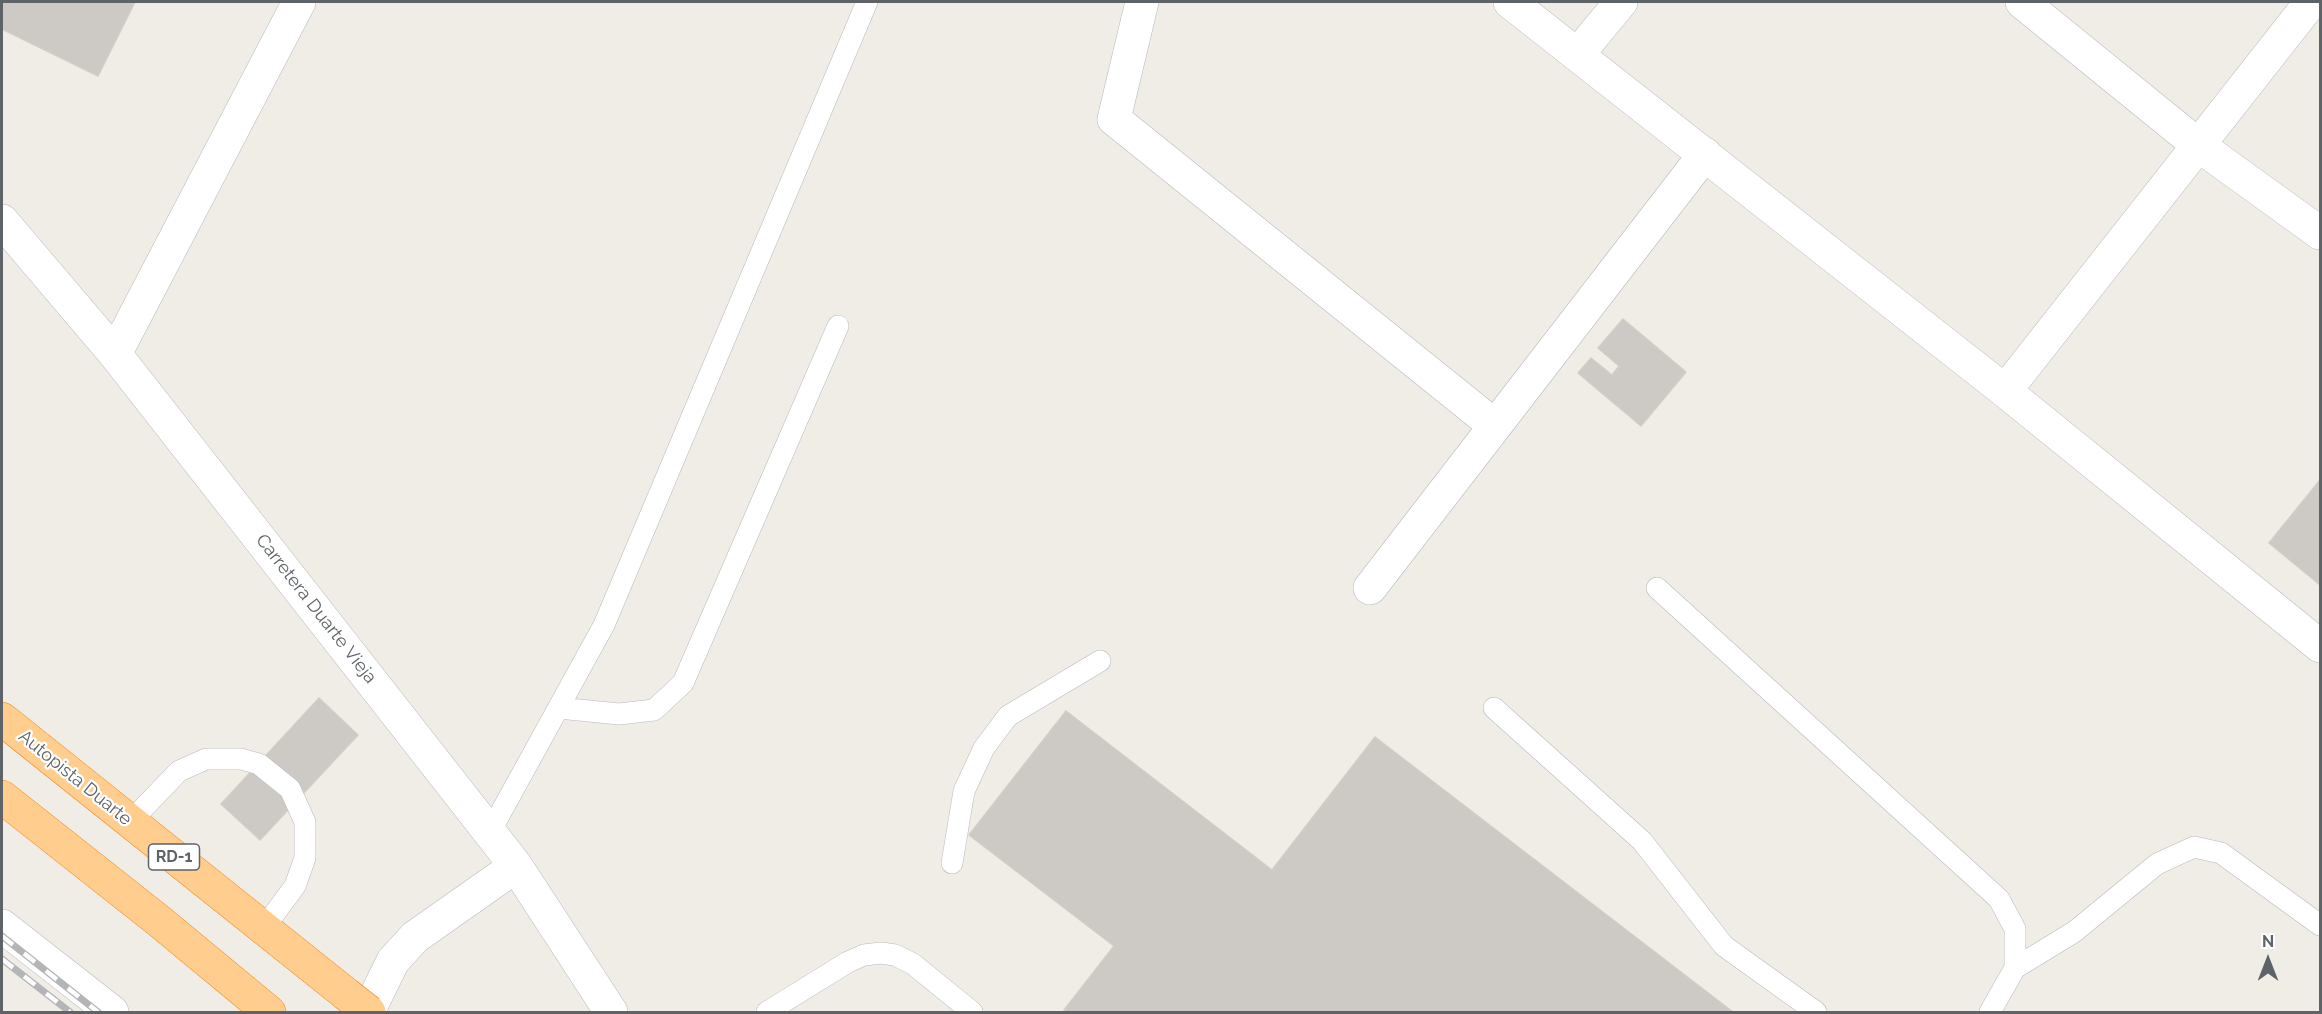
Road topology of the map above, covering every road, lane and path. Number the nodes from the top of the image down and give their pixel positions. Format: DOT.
graph roads {
  1 [pos="299,2"];
  2 [pos="867,2"];
  3 [pos="1142,2"];
  4 [pos="1510,2"];
  5 [pos="1621,2"];
  6 [pos="2022,2"];
  7 [pos="2311,2"];
  8 [pos="1577,55"];
  9 [pos="2198,145"];
  10 [pos="1705,154"];
  11 [pos="2,220"];
  12 [pos="2320,233"];
  13 [pos="838,326"];
  14 [pos="115,354"];
  15 [pos="2005,391"];
  16 [pos="1495,426"];
  17 [pos="1370,588"];
  18 [pos="1657,588"];
  19 [pos="2320,646"];
  20 [pos="1100,661"];
  21 [pos="559,708"];
  22 [pos="1494,708"];
  23 [pos="2,719"];
  24 [pos="2,797"];
  25 [pos="130,822"];
  26 [pos="490,832"];
  27 [pos="951,863"];
  28 [pos="516,866"];
  29 [pos="2320,925"];
  30 [pos="2,926"];
  31 [pos="263,929"];
  32 [pos="2015,968"];
  33 [pos="361,1006"];
  34 [pos="112,1012"];
  35 [pos="269,1012"];
  36 [pos="611,1012"];
  37 [pos="767,1012"];
  38 [pos="972,1012"];
  39 [pos="1815,1012"];
  40 [pos="1990,1012"];
  1 -- 14 [label="street"];
  2 -- 21 [label="lane"];
  3 -- 16 [label="street"];
  4 -- 8 [label="street"];
  5 -- 8 [label="street"];
  6 -- 9 [label="street"];
  7 -- 9 [label="street"];
  8 -- 10 [label="street"];
  9 -- 12 [label="street"];
  9 -- 15 [label="street"];
  10 -- 15 [label="street"];
  10 -- 16 [label="street"];
  11 -- 14 [label="street, Carretera Duarte Vieja"];
  13 -- 21 [label="lane"];
  14 -- 26 [label="street, Carretera Duarte Vieja"];
  15 -- 19 [label="street"];
  16 -- 17 [label="street"];
  18 -- 32 [label="lane"];
  20 -- 27 [label="lane"];
  21 -- 26 [label="lane"];
  22 -- 39 [label="lane"];
  23 -- 25 [label="highway, Autopista Duarte / RD-1"];
  24 -- 35 [label="highway"];
  25 -- 31 [label="highway, Autopista Duarte / RD-1"];
  25 -- 31 [label="lane"];
  26 -- 28 [label="street, Carretera Duarte Vieja"];
  28 -- 33 [label="street"];
  28 -- 36 [label="street, Carretera Duarte Vieja"];
  29 -- 32 [label="lane"];
  30 -- 34 [label="street"];
  31 -- 33 [label="highway, Autopista Duarte / RD-1"];
  32 -- 40 [label="lane"];
  37 -- 38 [label="lane"];
}
